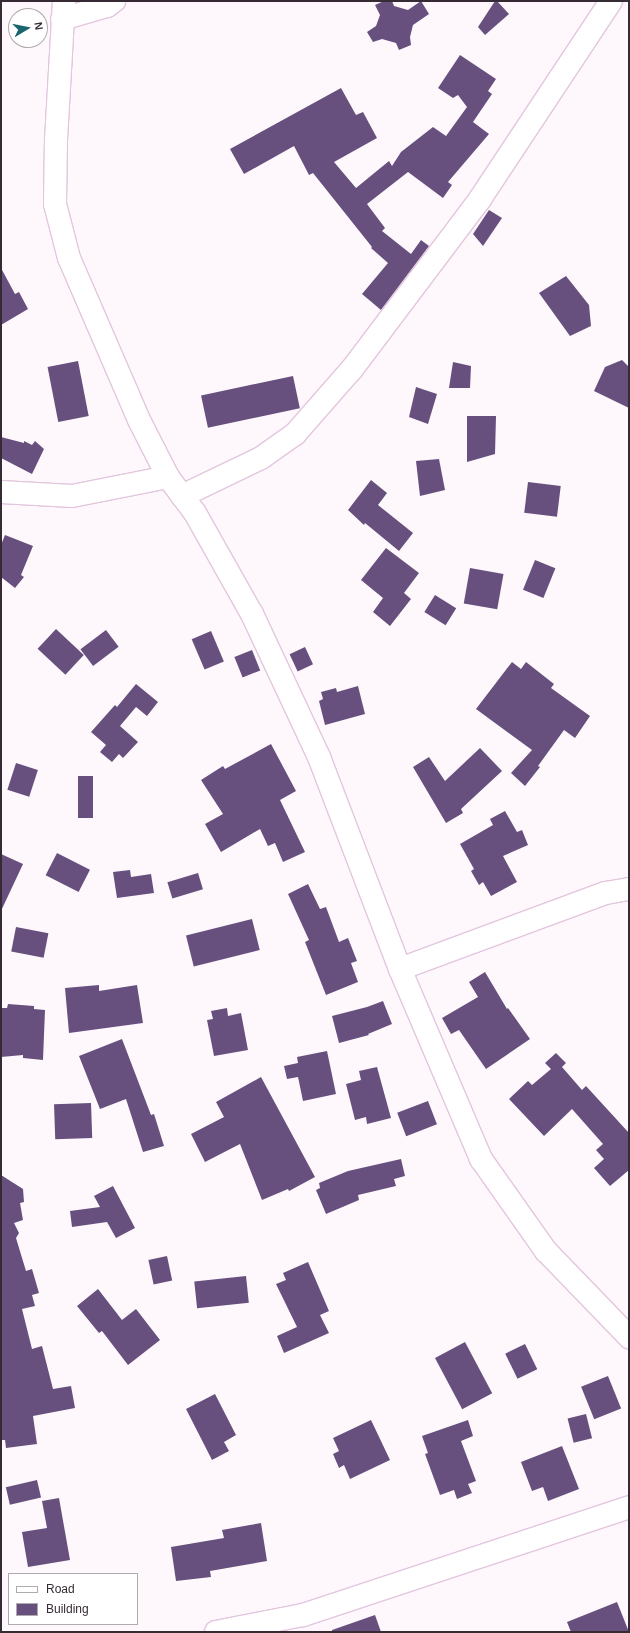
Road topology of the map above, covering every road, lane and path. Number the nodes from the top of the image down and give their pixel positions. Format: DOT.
graph roads {
  1 [pos="114,1"];
  2 [pos="611,1"];
  3 [pos="63,10"];
  4 [pos="168,477"];
  5 [pos="1,492"];
  6 [pos="182,496"];
  7 [pos="629,889"];
  8 [pos="400,969"];
  9 [pos="629,1337"];
  10 [pos="629,1507"];
  11 [pos="216,1632"];
  1 -- 3 [label="street"];
  2 -- 6 [label="street"];
  3 -- 4 [label="street"];
  4 -- 5 [label="street"];
  4 -- 6 [label="street"];
  6 -- 8 [label="street"];
  7 -- 8 [label="street"];
  8 -- 9 [label="street"];
  10 -- 11 [label="street"];
}
